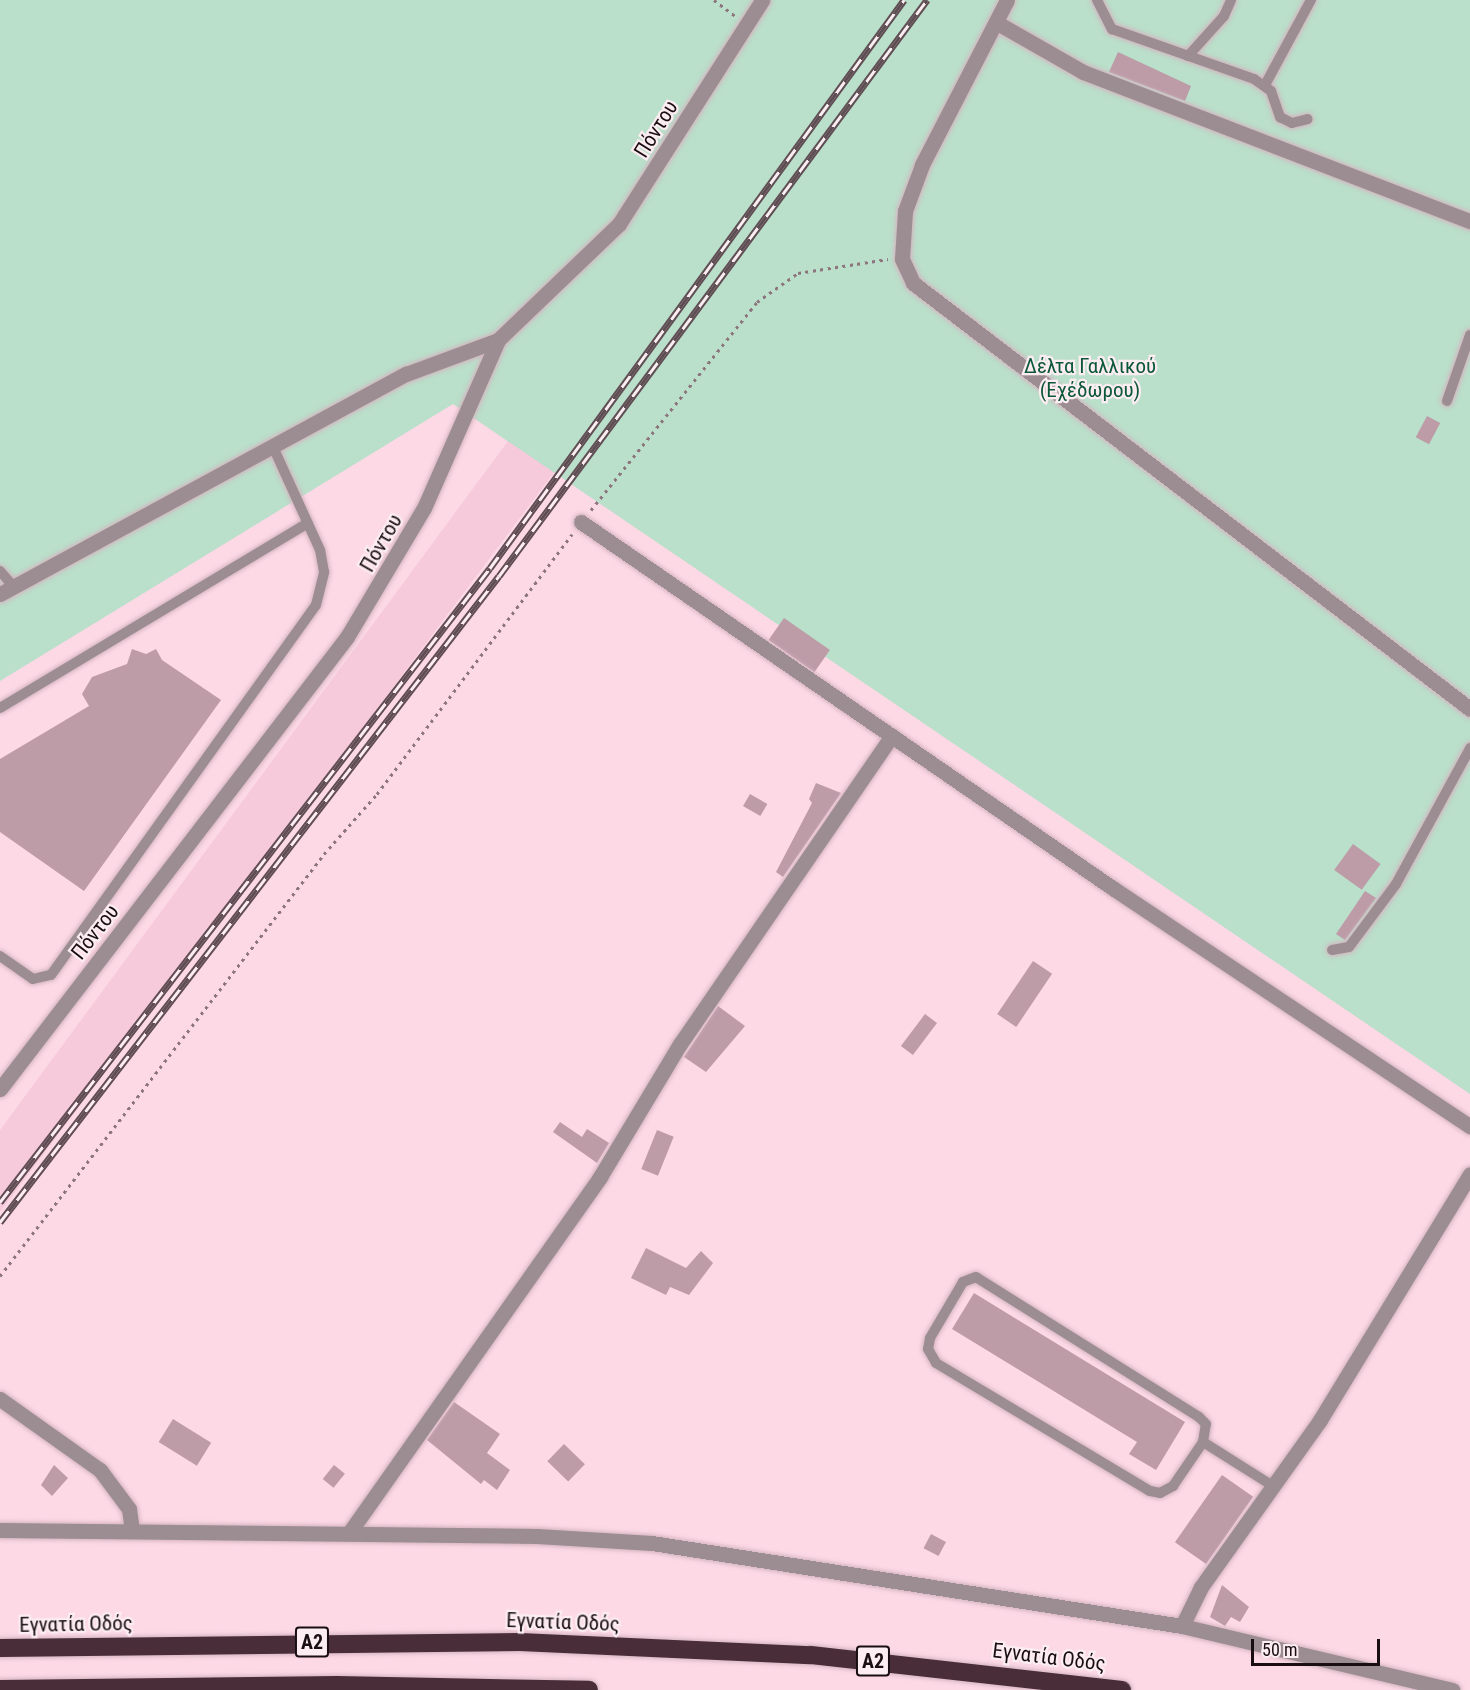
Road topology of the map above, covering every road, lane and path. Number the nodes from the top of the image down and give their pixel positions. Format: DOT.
graph roads {
  1 [pos="714,0"];
  2 [pos="762,0"];
  3 [pos="1007,0"];
  4 [pos="1096,0"];
  5 [pos="1231,0"];
  6 [pos="1311,0"];
  7 [pos="746,24"];
  8 [pos="999,24"];
  9 [pos="1188,56"];
  10 [pos="1265,85"];
  11 [pos="1308,119"];
  12 [pos="1470,221"];
  13 [pos="902,259"];
  14 [pos="1470,335"];
  15 [pos="498,340"];
  16 [pos="1446,401"];
  17 [pos="273,447"];
  18 [pos="581,522"];
  19 [pos="308,523"];
  20 [pos="0,572"];
  21 [pos="7,591"];
  22 [pos="0,708"];
  23 [pos="1470,709"];
  24 [pos="892,736"];
  25 [pos="1470,748"];
  26 [pos="1332,950"];
  27 [pos="0,956"];
  28 [pos="0,1089"];
  29 [pos="1470,1126"];
  30 [pos="1470,1174"];
  31 [pos="0,1276"];
  32 [pos="0,1399"];
  33 [pos="1203,1442"];
  34 [pos="1273,1485"];
  35 [pos="0,1530"];
  36 [pos="132,1531"];
  37 [pos="349,1533"];
  38 [pos="1182,1626"];
  39 [pos="0,1648"];
  40 [pos="0,1689"];
  41 [pos="589,1690"];
  42 [pos="1122,1690"];
  43 [pos="1453,1690"];
  1 -- 7 [label="path"];
  2 -- 7 [label="street, Πόντου"];
  3 -- 8 [label="street"];
  4 -- 9 [label="lane"];
  5 -- 9 [label="lane"];
  6 -- 10 [label="lane"];
  7 -- 15 [label="street, Πόντου"];
  8 -- 12 [label="street"];
  8 -- 13 [label="street"];
  9 -- 10 [label="lane"];
  10 -- 11 [label="lane"];
  13 -- 18 [label="path"];
  13 -- 23 [label="street"];
  14 -- 16 [label="lane"];
  15 -- 17 [label="street"];
  15 -- 28 [label="street, Πόντου"];
  17 -- 19 [label="lane"];
  17 -- 21 [label="street"];
  18 -- 24 [label="street"];
  18 -- 31 [label="path"];
  19 -- 22 [label="lane"];
  19 -- 27 [label="lane"];
  20 -- 21 [label="lane"];
  24 -- 29 [label="street"];
  24 -- 37 [label="street"];
  25 -- 26 [label="lane"];
  30 -- 34 [label="street"];
  32 -- 36 [label="street"];
  33 -- 33 [label="lane"];
  33 -- 34 [label="lane"];
  34 -- 38 [label="street"];
  35 -- 36 [label="street"];
  36 -- 37 [label="street"];
  37 -- 38 [label="street"];
  38 -- 43 [label="street"];
  39 -- 42 [label="highway, Εγνατία Οδός / Α2"];
  40 -- 41 [label="highway, Α2"];
}
